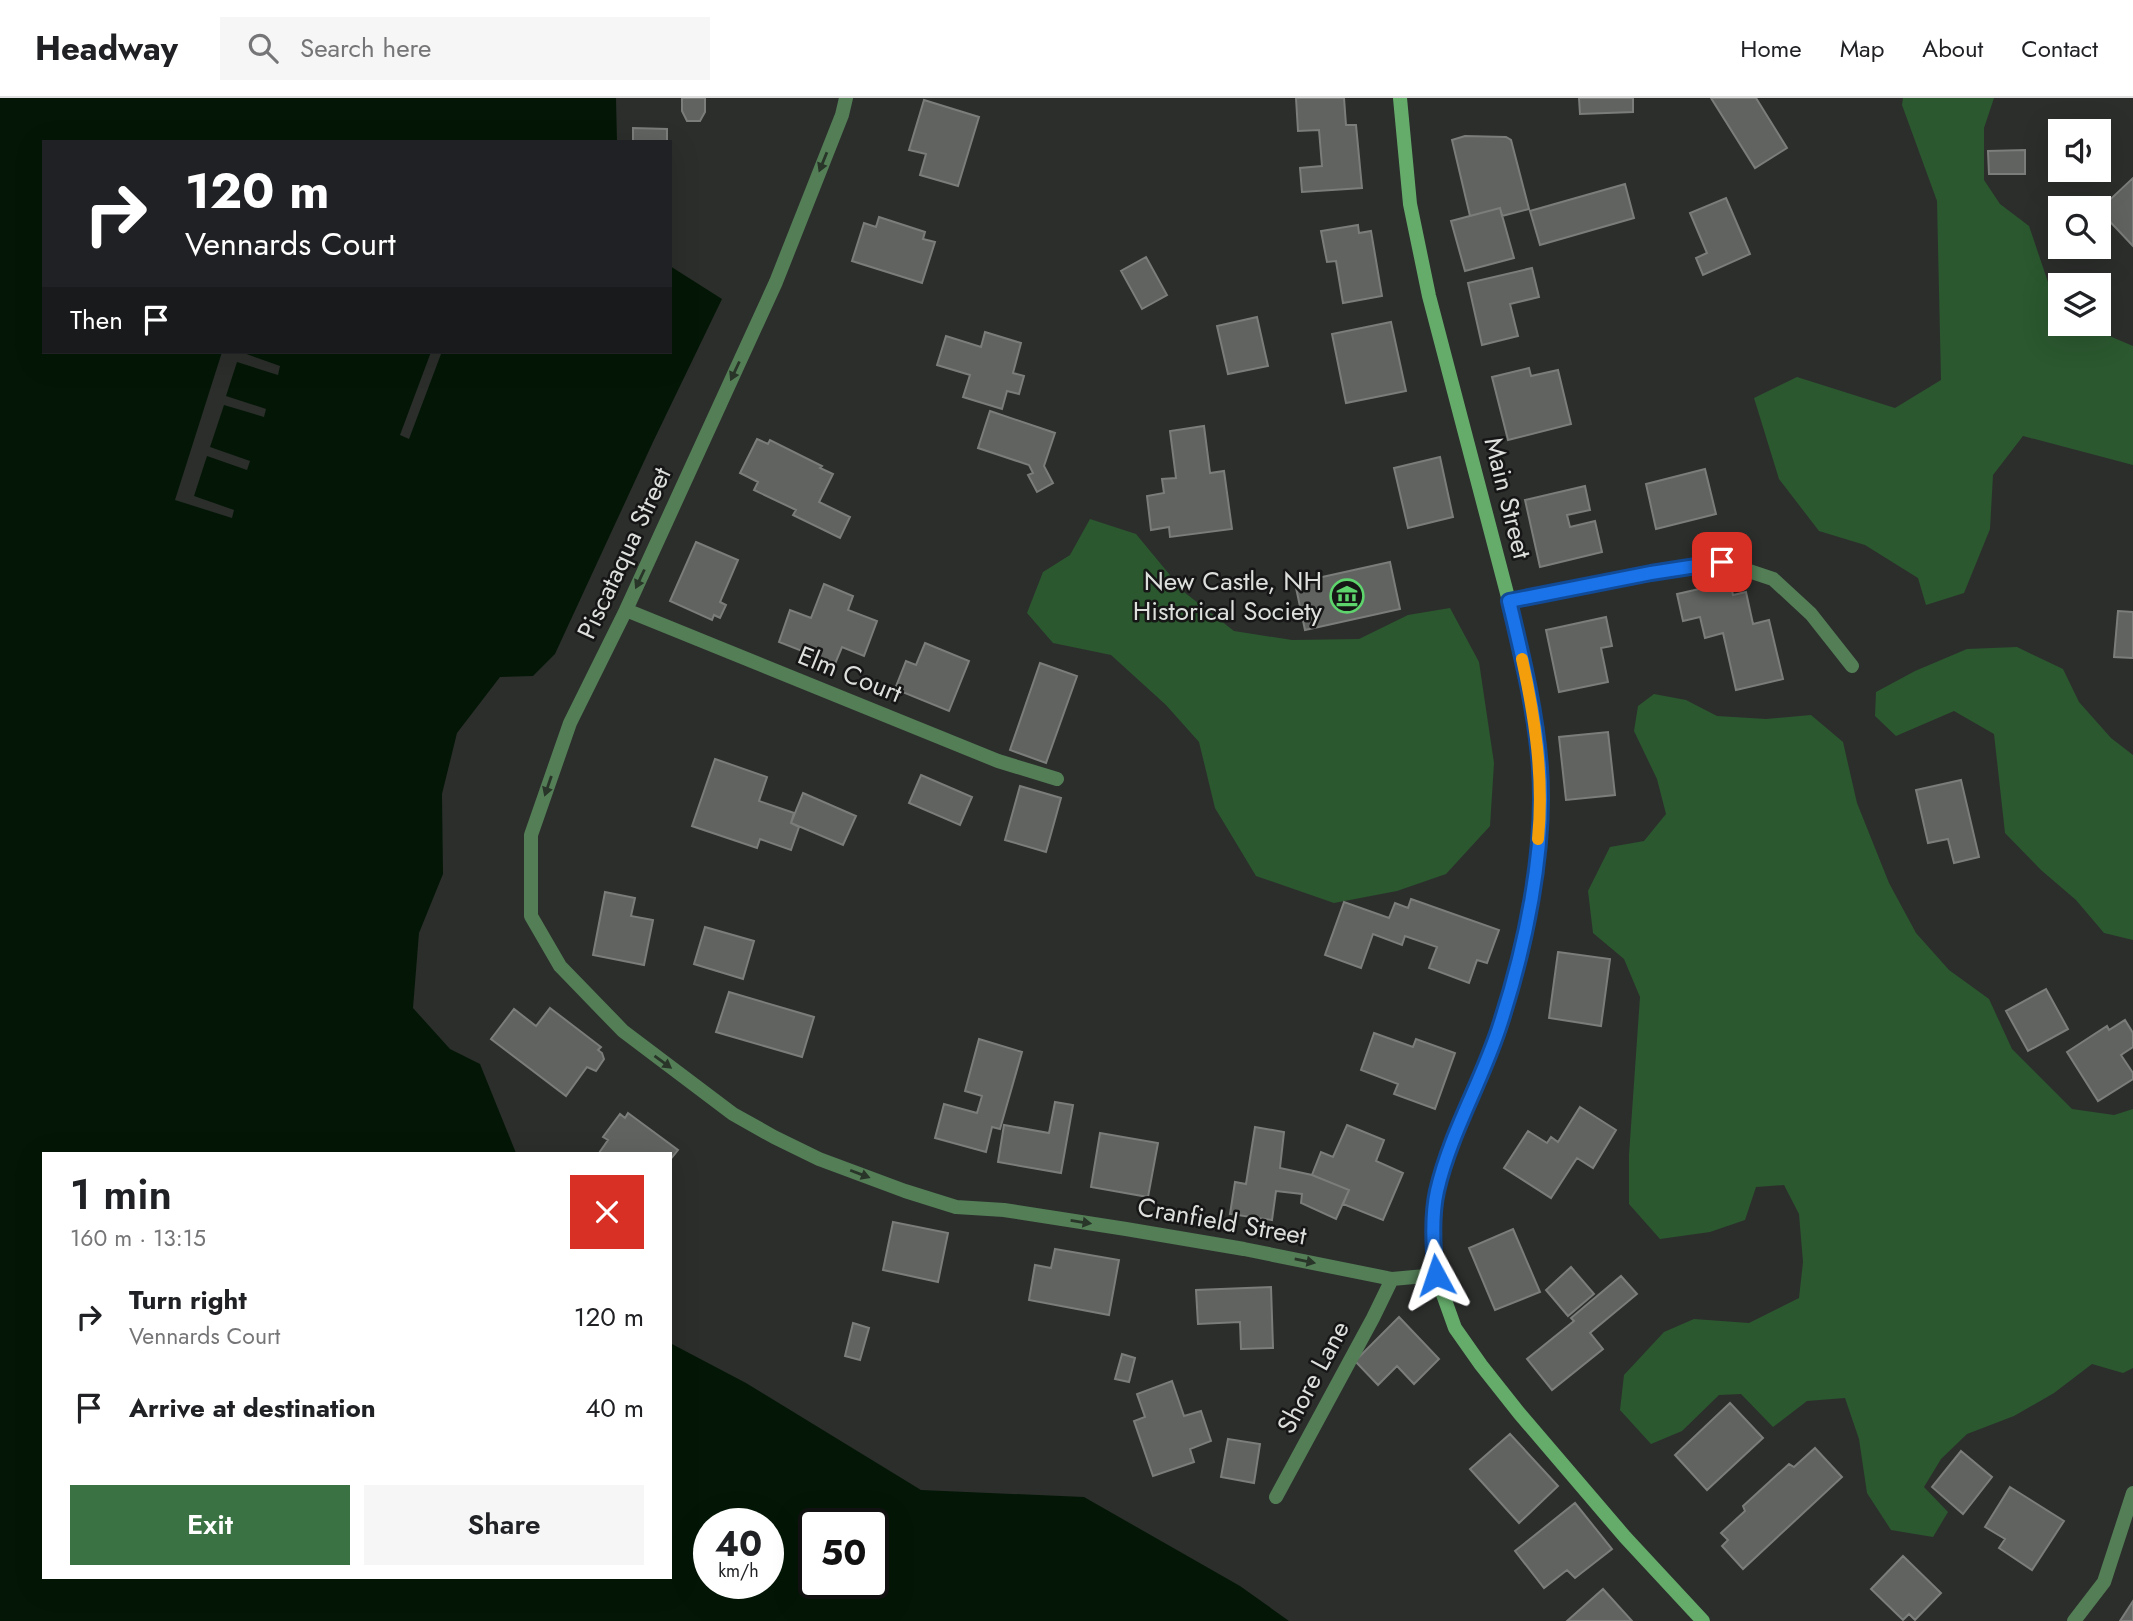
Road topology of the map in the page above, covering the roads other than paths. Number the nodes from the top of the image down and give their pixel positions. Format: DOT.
graph roads {
  1 [pos="846,98"];
  2 [pos="1400,98"];
  3 [pos="1509,601"];
  4 [pos="625,610"];
  5 [pos="1852,666"];
  6 [pos="1057,779"];
  7 [pos="610,1019"];
  8 [pos="1436,1275"];
  9 [pos="1392,1279"];
  10 [pos="2133,1493"];
  11 [pos="1276,1497"];
  12 [pos="1703,1621"];
  13 [pos="2074,1621"];
  1 -- 4 [label="street, Piscataqua Street, one-way"];
  2 -- 3 [label="main road, Main Street"];
  3 -- 5 [label="street"];
  3 -- 8 [label="main road, Main Street"];
  4 -- 6 [label="street, Elm Court"];
  4 -- 7 [label="street, Piscataqua Street, one-way"];
  7 -- 9 [label="street, Cranfield Street, one-way"];
  8 -- 9 [label="street, Cranfield Street"];
  8 -- 12 [label="main road"];
  9 -- 11 [label="street, Shore Lane"];
  10 -- 13 [label="street"];
}
